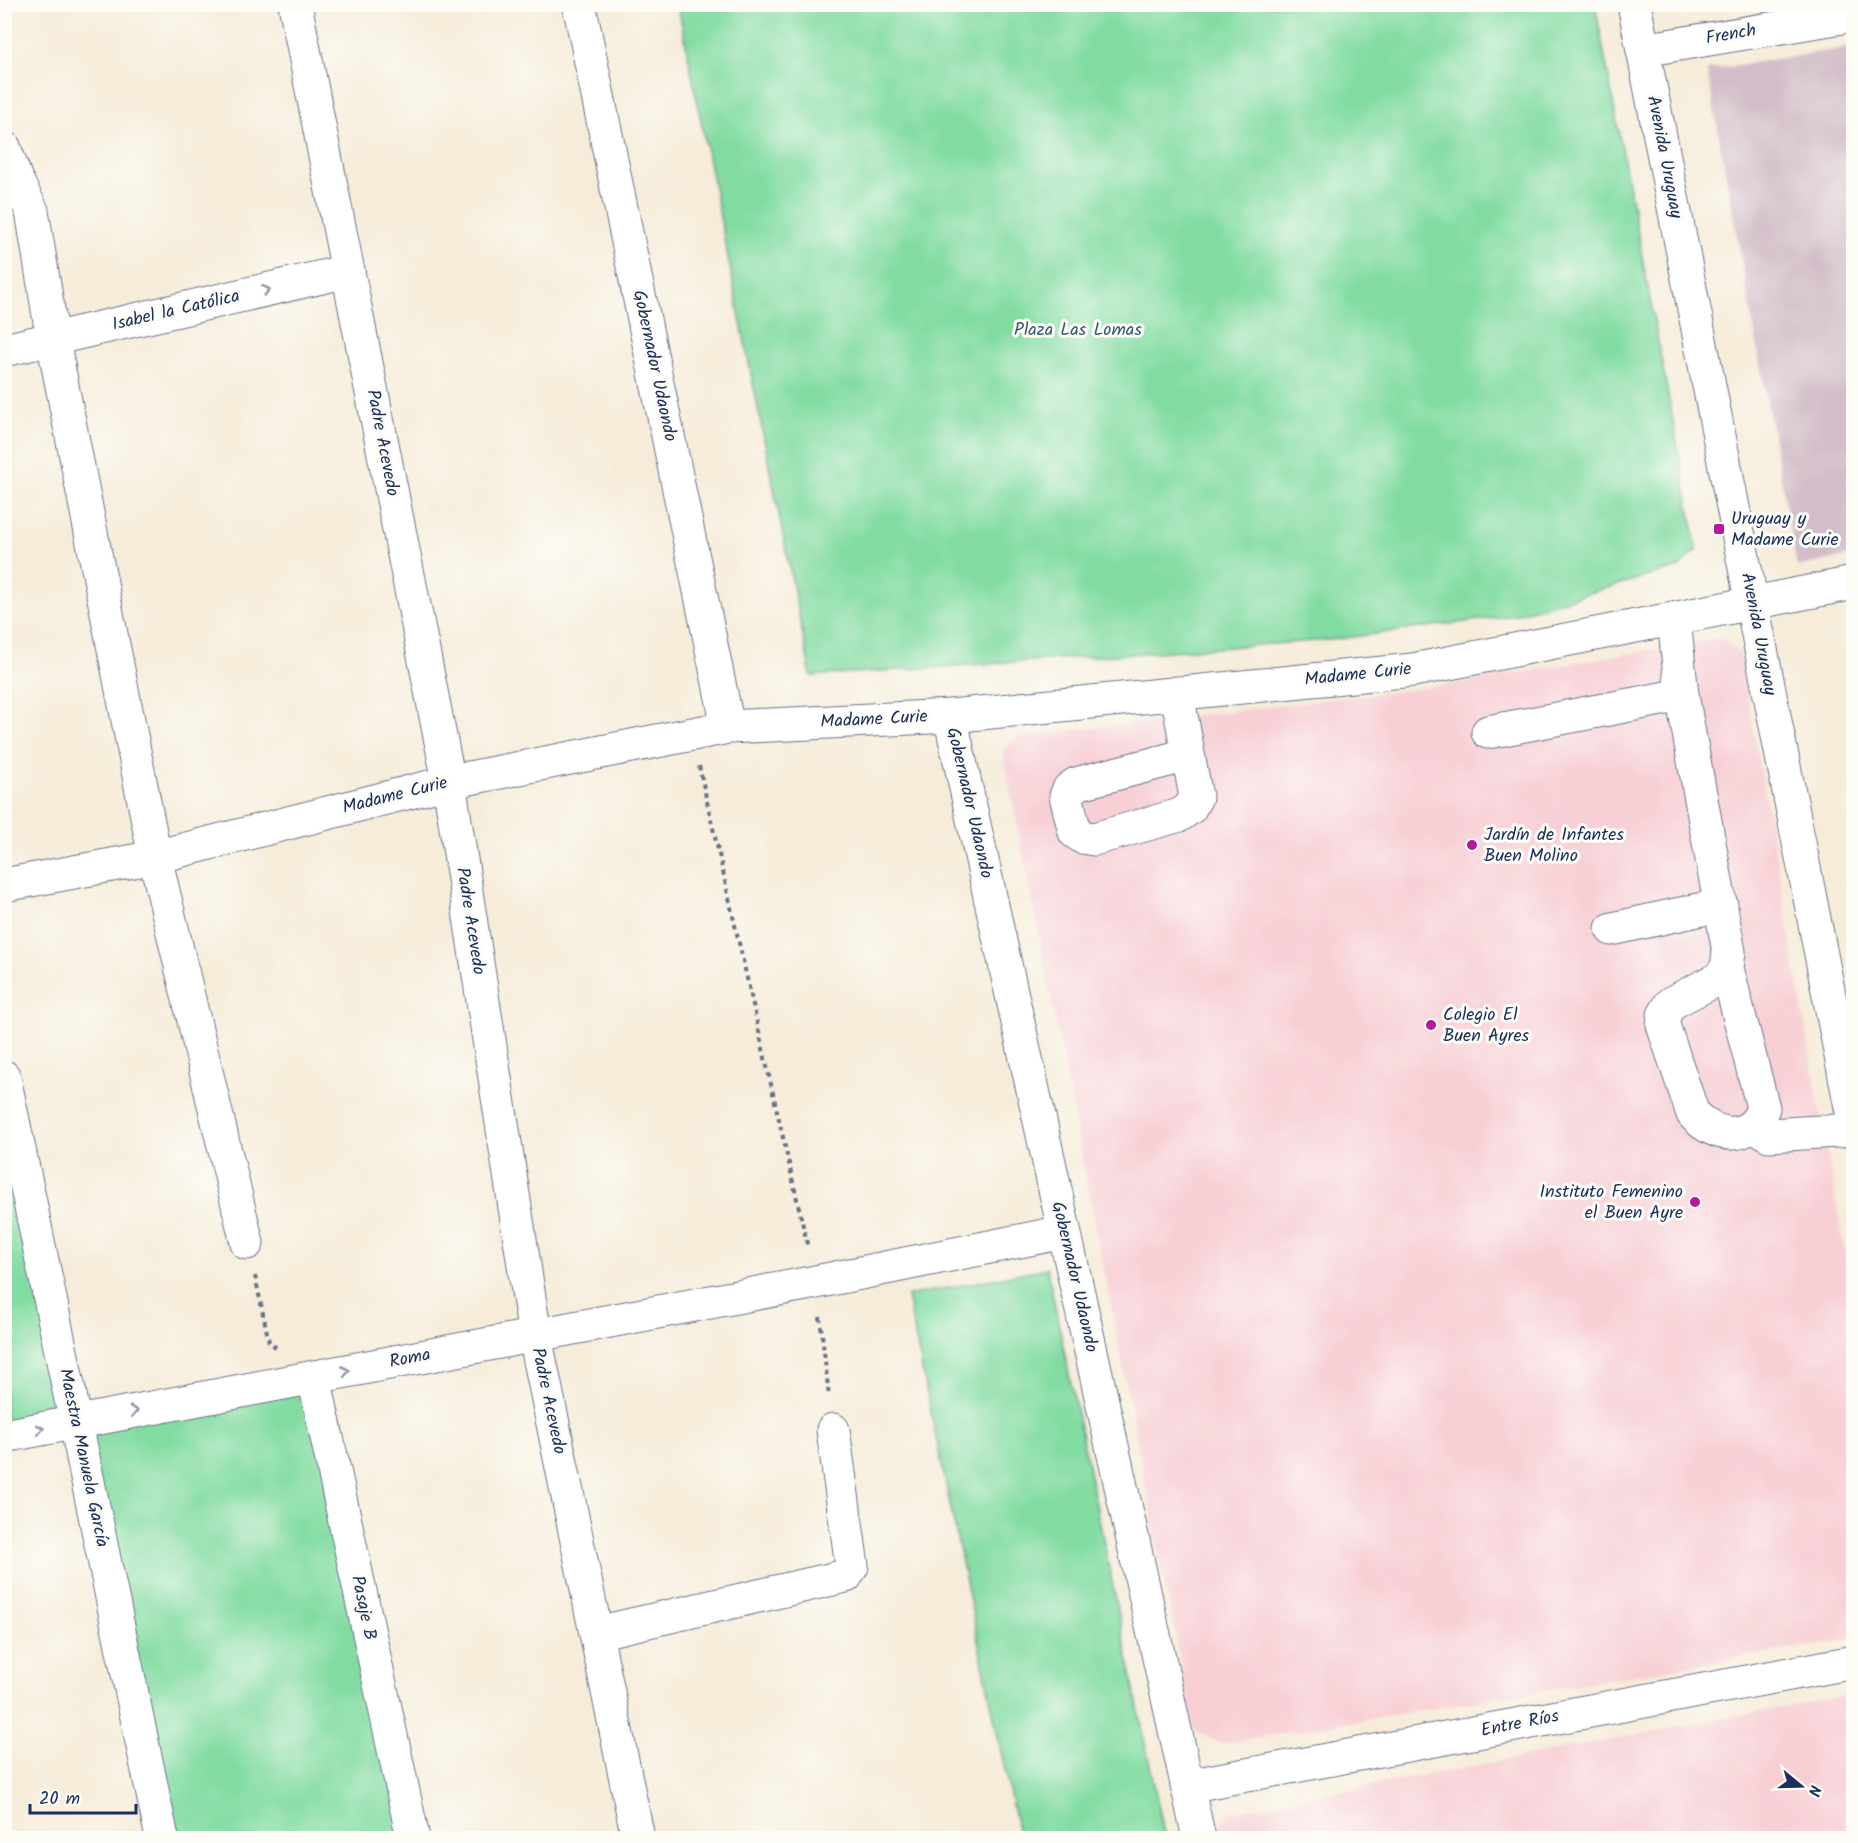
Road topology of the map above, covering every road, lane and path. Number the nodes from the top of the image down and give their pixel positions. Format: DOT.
graph roads {
  1 [pos="295,4"];
  2 [pos="579,4"];
  3 [pos="1634,4"];
  4 [pos="1854,15"];
  5 [pos="1643,50"];
  6 [pos="4,147"];
  7 [pos="348,271"];
  8 [pos="53,340"];
  9 [pos="4,350"];
  10 [pos="1854,583"];
  11 [pos="1752,604"];
  12 [pos="1674,620"];
  13 [pos="1177,693"];
  14 [pos="1682,695"];
  15 [pos="950,716"];
  16 [pos="728,726"];
  17 [pos="1488,732"];
  18 [pos="691,734"];
  19 [pos="1188,755"];
  20 [pos="449,782"];
  21 [pos="155,857"];
  22 [pos="4,885"];
  23 [pos="1720,905"];
  24 [pos="1612,929"];
  25 [pos="1727,968"];
  26 [pos="4,1077"];
  27 [pos="1759,1120"];
  28 [pos="1854,1122"];
  29 [pos="1854,1130"];
  30 [pos="1064,1232"];
  31 [pos="248,1243"];
  32 [pos="816,1282"];
  33 [pos="535,1336"];
  34 [pos="314,1377"];
  35 [pos="76,1422"];
  36 [pos="833,1430"];
  37 [pos="4,1436"];
  38 [pos="596,1632"];
  39 [pos="1854,1662"];
  40 [pos="1187,1786"];
  41 [pos="162,1839"];
  42 [pos="413,1839"];
  43 [pos="638,1839"];
  44 [pos="1199,1839"];
  1 -- 7 [label="street, Padre Acevedo"];
  2 -- 16 [label="street, Gobernador Udaondo"];
  3 -- 5 [label="street, Avenida Uruguay"];
  4 -- 5 [label="street, French"];
  5 -- 11 [label="street, Avenida Uruguay"];
  6 -- 8 [label="street"];
  8 -- 7 [label="street, Isabel la Católica, one-way"];
  7 -- 20 [label="street, Padre Acevedo"];
  8 -- 9 [label="street, Isabel la Católica"];
  8 -- 21 [label="street"];
  10 -- 11 [label="street, Madame Curie"];
  11 -- 12 [label="street, Madame Curie"];
  11 -- 28 [label="street, Avenida Uruguay"];
  12 -- 13 [label="street, Madame Curie"];
  12 -- 14 [label="street"];
  13 -- 15 [label="street, Madame Curie"];
  13 -- 19 [label="street"];
  14 -- 17 [label="street"];
  14 -- 23 [label="street"];
  15 -- 16 [label="street, Madame Curie"];
  15 -- 30 [label="street, Gobernador Udaondo"];
  16 -- 18 [label="street, Madame Curie"];
  18 -- 20 [label="street, Madame Curie"];
  18 -- 32 [label="path"];
  20 -- 21 [label="street, Madame Curie"];
  20 -- 33 [label="street, Padre Acevedo"];
  21 -- 22 [label="street, Madame Curie"];
  21 -- 31 [label="street"];
  23 -- 24 [label="street"];
  23 -- 25 [label="street"];
  25 -- 27 [label="street"];
  25 -- 27 [label="street"];
  26 -- 35 [label="street, Maestra Manuela García"];
  27 -- 29 [label="street"];
  30 -- 32 [label="street, Roma"];
  30 -- 40 [label="street, Gobernador Udaondo"];
  31 -- 34 [label="path"];
  32 -- 33 [label="street, Roma"];
  32 -- 36 [label="path"];
  34 -- 33 [label="street, Roma, one-way"];
  33 -- 38 [label="street, Padre Acevedo"];
  35 -- 34 [label="street, Roma, one-way"];
  34 -- 42 [label="street, Pasaje B"];
  37 -- 35 [label="street, Roma, one-way"];
  35 -- 41 [label="street, Maestra Manuela García"];
  36 -- 38 [label="street"];
  38 -- 43 [label="street, Padre Acevedo"];
  39 -- 40 [label="street, Entre Ríos"];
  40 -- 44 [label="street, Gobernador Udaondo"];
}
